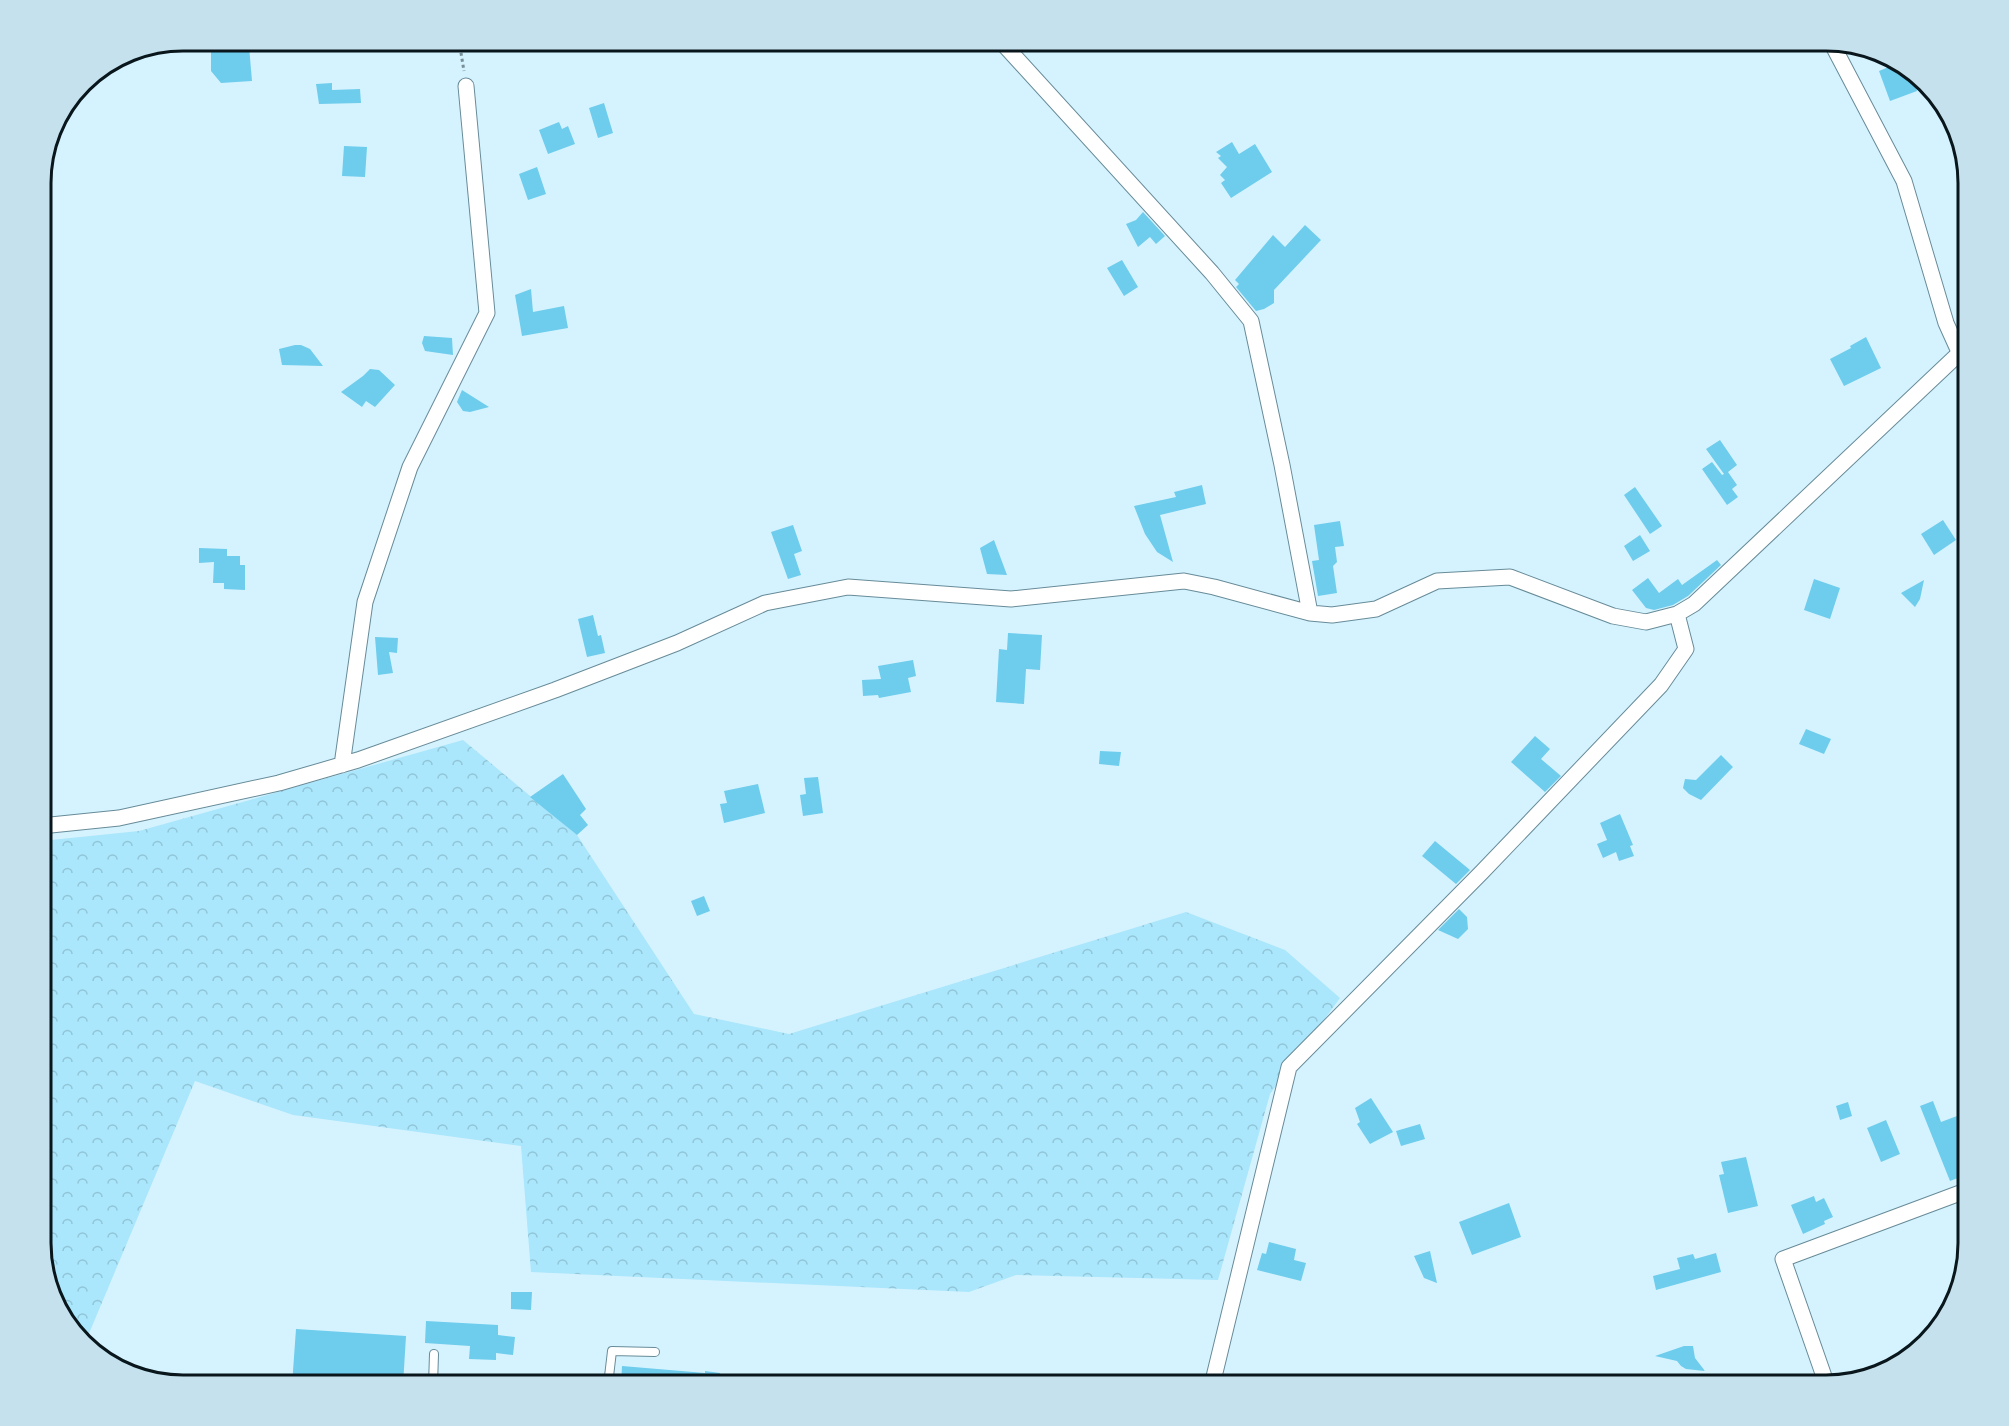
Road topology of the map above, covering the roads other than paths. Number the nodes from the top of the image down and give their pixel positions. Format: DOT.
graph roads {
  1 [pos="1010,51"];
  2 [pos="1836,52"];
  3 [pos="466,86"];
  4 [pos="1958,341"];
  5 [pos="1958,356"];
  6 [pos="1310,614"];
  7 [pos="1677,614"];
  8 [pos="342,765"];
  9 [pos="51,825"];
  10 [pos="1958,1194"];
  11 [pos="655,1352"];
  12 [pos="434,1353"];
  13 [pos="433,1375"];
  14 [pos="609,1375"];
  15 [pos="1215,1375"];
  16 [pos="1824,1375"];
  1 -- 6 [label="street"];
  2 -- 4 [label="street"];
  3 -- 8 [label="street"];
  5 -- 7 [label="street"];
  6 -- 7 [label="street"];
  6 -- 8 [label="street"];
  7 -- 15 [label="street"];
  8 -- 9 [label="street"];
  10 -- 16 [label="street"];
  11 -- 14 [label="lane"];
  12 -- 13 [label="lane"];
}
